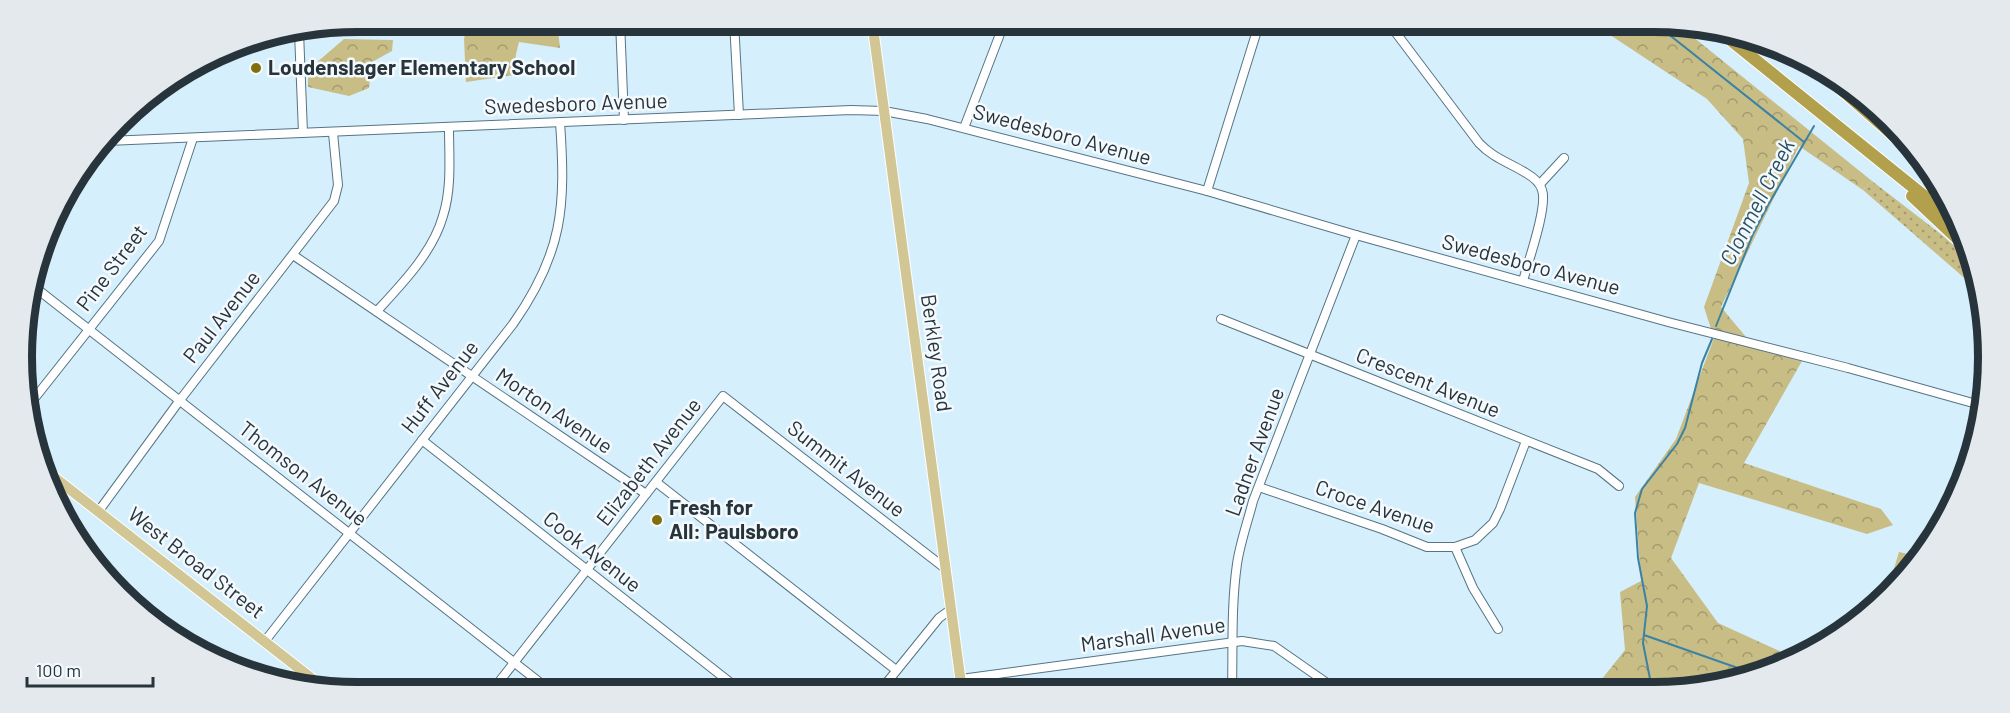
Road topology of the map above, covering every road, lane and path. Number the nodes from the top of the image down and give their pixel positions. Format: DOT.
graph roads {
  1 [pos="620,32"];
  2 [pos="735,32"];
  3 [pos="873,32"];
  4 [pos="1001,32"];
  5 [pos="1257,32"];
  6 [pos="1396,32"];
  7 [pos="299,37"];
  8 [pos="1733,42"];
  9 [pos="1861,107"];
  10 [pos="884,111"];
  11 [pos="739,115"];
  12 [pos="1874,118"];
  13 [pos="624,120"];
  14 [pos="560,122"];
  15 [pos="449,128"];
  16 [pos="964,128"];
  17 [pos="333,132"];
  18 [pos="303,133"];
  19 [pos="193,138"];
  20 [pos="113,141"];
  21 [pos="1564,158"];
  22 [pos="1876,159"];
  23 [pos="1539,184"];
  24 [pos="1207,191"];
  25 [pos="1945,213"];
  26 [pos="1356,235"];
  27 [pos="1956,238"];
  28 [pos="293,255"];
  29 [pos="1523,281"];
  30 [pos="39,289"];
  31 [pos="377,311"];
  32 [pos="1221,319"];
  33 [pos="89,328"];
  34 [pos="1309,355"];
  35 [pos="471,376"];
  36 [pos="723,396"];
  37 [pos="34,399"];
  38 [pos="180,400"];
  39 [pos="1975,404"];
  40 [pos="422,440"];
  41 [pos="1526,441"];
  42 [pos="55,478"];
  43 [pos="656,482"];
  44 [pos="1619,486"];
  45 [pos="1259,487"];
  46 [pos="646,494"];
  47 [pos="98,512"];
  48 [pos="349,533"];
  49 [pos="1455,547"];
  50 [pos="946,569"];
  51 [pos="586,570"];
  52 [pos="950,609"];
  53 [pos="1498,629"];
  54 [pos="264,641"];
  55 [pos="1233,642"];
  56 [pos="515,662"];
  57 [pos="896,670"];
  58 [pos="312,679"];
  59 [pos="499,682"];
  60 [pos="540,682"];
  61 [pos="729,682"];
  62 [pos="887,682"];
  63 [pos="961,682"];
  64 [pos="980,682"];
  65 [pos="1232,682"];
  66 [pos="1326,682"];
  1 -- 13 [label="street"];
  2 -- 11 [label="street"];
  3 -- 10 [label="main road, Berkley Road"];
  4 -- 16 [label="street"];
  5 -- 24 [label="street"];
  6 -- 23 [label="street"];
  7 -- 18 [label="street"];
  8 -- 22 [label="highway"];
  9 -- 12 [label="highway"];
  10 -- 11 [label="street, Swedesboro Avenue"];
  10 -- 16 [label="street, Swedesboro Avenue"];
  10 -- 50 [label="main road, Berkley Road"];
  11 -- 13 [label="street, Swedesboro Avenue"];
  13 -- 14 [label="street, Swedesboro Avenue"];
  14 -- 15 [label="street, Swedesboro Avenue"];
  14 -- 35 [label="street, Huff Avenue"];
  15 -- 17 [label="street, Swedesboro Avenue"];
  15 -- 31 [label="street"];
  16 -- 24 [label="street, Swedesboro Avenue"];
  17 -- 18 [label="street, Swedesboro Avenue"];
  17 -- 28 [label="street, Paul Avenue"];
  18 -- 19 [label="street, Swedesboro Avenue"];
  19 -- 20 [label="street, Swedesboro Avenue"];
  19 -- 33 [label="street, Pine Street"];
  21 -- 23 [label="street"];
  22 -- 25 [label="highway"];
  22 -- 27 [label="highway"];
  23 -- 29 [label="street"];
  24 -- 26 [label="street, Swedesboro Avenue"];
  26 -- 29 [label="street, Swedesboro Avenue"];
  26 -- 34 [label="street, Ladner Avenue"];
  28 -- 31 [label="street, Morton Avenue"];
  28 -- 38 [label="street, Paul Avenue"];
  29 -- 39 [label="street, Swedesboro Avenue"];
  30 -- 33 [label="street, Thomson Avenue"];
  31 -- 35 [label="street, Morton Avenue"];
  32 -- 34 [label="street, Crescent Avenue"];
  33 -- 37 [label="street, Pine Street"];
  33 -- 38 [label="street, Thomson Avenue"];
  34 -- 41 [label="street, Crescent Avenue"];
  34 -- 45 [label="street, Ladner Avenue"];
  35 -- 40 [label="street, Huff Avenue"];
  35 -- 46 [label="street, Morton Avenue"];
  36 -- 43 [label="street, Elizabeth Avenue"];
  36 -- 50 [label="street, Summit Avenue"];
  38 -- 47 [label="street, Paul Avenue"];
  38 -- 48 [label="street, Thomson Avenue"];
  40 -- 48 [label="street, Huff Avenue"];
  40 -- 51 [label="street, Cook Avenue"];
  41 -- 44 [label="street, Crescent Avenue"];
  41 -- 49 [label="street, Croce Avenue"];
  42 -- 47 [label="main road, West Broad Street"];
  43 -- 46 [label="street, Elizabeth Avenue"];
  43 -- 57 [label="street"];
  45 -- 49 [label="street, Croce Avenue"];
  45 -- 55 [label="street, Ladner Avenue"];
  46 -- 51 [label="street, Elizabeth Avenue"];
  47 -- 54 [label="main road, West Broad Street"];
  48 -- 54 [label="street, Huff Avenue"];
  48 -- 56 [label="street, Thomson Avenue"];
  49 -- 53 [label="street"];
  50 -- 52 [label="main road, Berkley Road"];
  51 -- 56 [label="street, Elizabeth Avenue"];
  51 -- 61 [label="street, Cook Avenue"];
  52 -- 57 [label="street"];
  52 -- 63 [label="main road, Berkley Road"];
  54 -- 58 [label="main road, West Broad Street"];
  55 -- 64 [label="street, Marshall Avenue"];
  55 -- 65 [label="street, Ladner Avenue"];
  55 -- 66 [label="street, Marshall Avenue"];
  56 -- 59 [label="street, Elizabeth Avenue"];
  56 -- 60 [label="street, Thomson Avenue"];
  57 -- 62 [label="street"];
}
